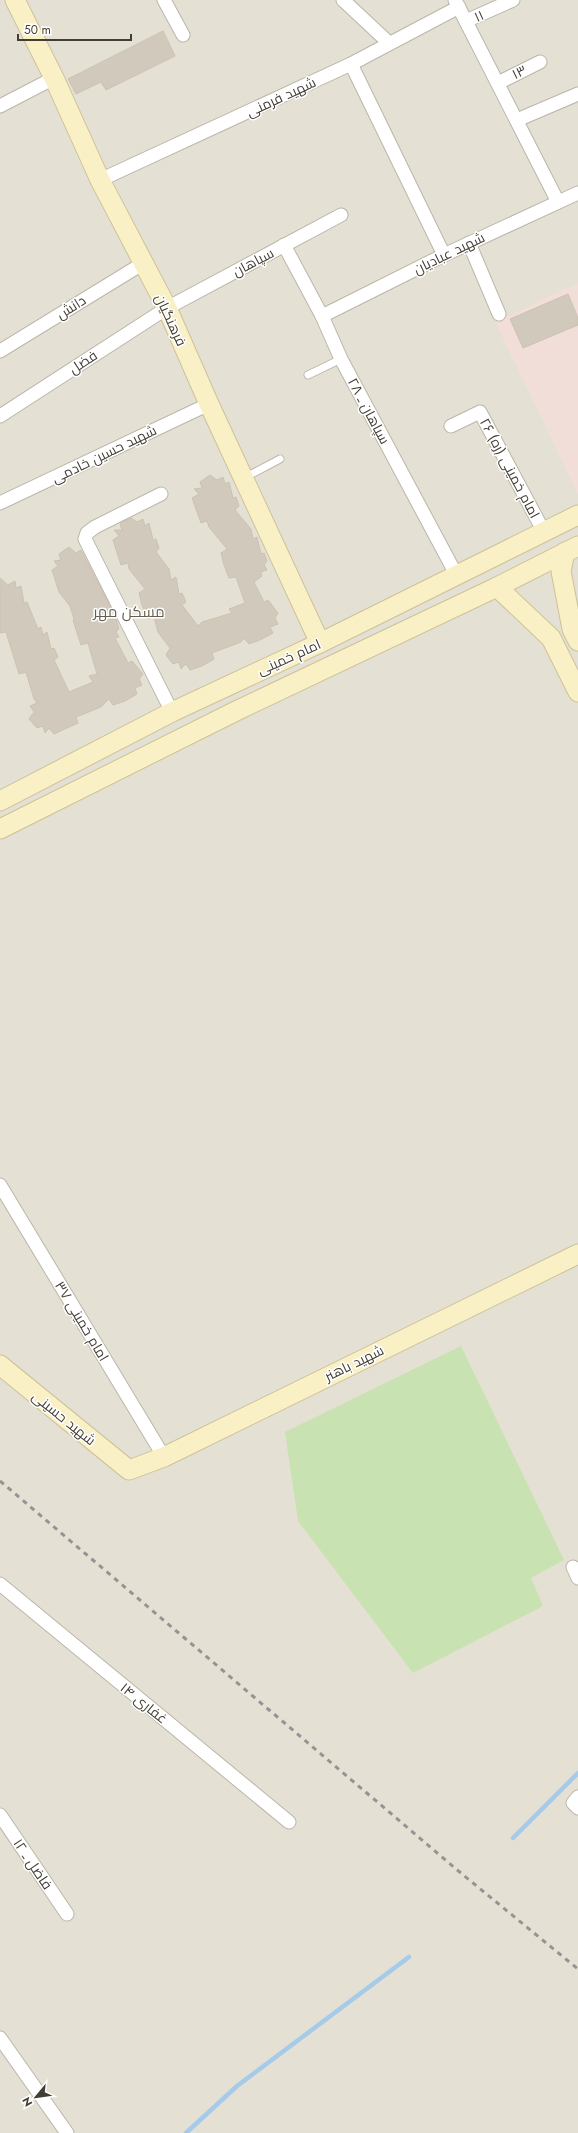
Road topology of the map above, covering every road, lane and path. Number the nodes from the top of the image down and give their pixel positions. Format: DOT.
graph roads {
  1 [pos="15,0"];
  2 [pos="164,0"];
  3 [pos="343,0"];
  4 [pos="513,0"];
  5 [pos="457,4"];
  6 [pos="466,21"];
  7 [pos="182,35"];
  8 [pos="389,43"];
  9 [pos="540,62"];
  10 [pos="351,64"];
  11 [pos="54,78"];
  12 [pos="498,83"];
  13 [pos="578,94"];
  14 [pos="0,106"];
  15 [pos="517,120"];
  16 [pos="100,180"];
  17 [pos="578,193"];
  18 [pos="558,202"];
  19 [pos="341,216"];
  20 [pos="469,243"];
  21 [pos="284,245"];
  22 [pos="444,255"];
  23 [pos="142,264"];
  24 [pos="167,308"];
  25 [pos="499,314"];
  26 [pos="322,316"];
  27 [pos="0,351"];
  28 [pos="340,359"];
  29 [pos="308,375"];
  30 [pos="208,404"];
  31 [pos="0,416"];
  32 [pos="451,426"];
  33 [pos="280,459"];
  34 [pos="244,478"];
  35 [pos="161,494"];
  36 [pos="0,503"];
  37 [pos="578,515"];
  38 [pos="544,532"];
  39 [pos="572,549"];
  40 [pos="457,576"];
  41 [pos="497,587"];
  42 [pos="575,635"];
  43 [pos="551,638"];
  44 [pos="320,643"];
  45 [pos="225,686"];
  46 [pos="578,692"];
  47 [pos="236,711"];
  48 [pos="172,712"];
  49 [pos="0,801"];
  50 [pos="0,829"];
  51 [pos="0,1185"];
  52 [pos="578,1254"];
  53 [pos="0,1365"];
  54 [pos="164,1457"];
  55 [pos="129,1470"];
  56 [pos="0,1584"];
  57 [pos="0,1815"];
  58 [pos="289,1822"];
  59 [pos="67,1914"];
  60 [pos="0,2038"];
  61 [pos="67,2133"];
  1 -- 11 [label="main road, فرهنگیان"];
  2 -- 7 [label="street"];
  3 -- 8 [label="street"];
  4 -- 6 [label="street, ۱۱"];
  5 -- 6 [label="street"];
  5 -- 8 [label="street, شهید فرمنی"];
  6 -- 12 [label="street"];
  8 -- 10 [label="street, شهید فرمنی"];
  9 -- 12 [label="street, ۱۳"];
  10 -- 16 [label="street, شهید فرمنی"];
  10 -- 22 [label="street"];
  11 -- 14 [label="street"];
  11 -- 16 [label="main road, فرهنگیان"];
  12 -- 15 [label="street"];
  13 -- 15 [label="street"];
  15 -- 18 [label="street"];
  16 -- 23 [label="main road, فرهنگیان"];
  17 -- 18 [label="street, شهید عبادیان"];
  18 -- 20 [label="street, شهید عبادیان"];
  19 -- 21 [label="street, سپاهان"];
  20 -- 22 [label="street, شهید عبادیان"];
  20 -- 25 [label="street"];
  21 -- 24 [label="street, سپاهان"];
  21 -- 26 [label="street, سپاهان ـ ۲۸"];
  22 -- 26 [label="street, شهید عبادیان"];
  23 -- 24 [label="main road, فرهنگیان"];
  23 -- 27 [label="street, دانش"];
  24 -- 30 [label="main road, فرهنگیان"];
  24 -- 31 [label="street, فضل"];
  26 -- 28 [label="street, سپاهان ـ ۲۸"];
  28 -- 29 [label="lane"];
  28 -- 40 [label="street, سپاهان ـ ۲۸"];
  30 -- 34 [label="main road, فرهنگیان"];
  30 -- 36 [label="street, شهید حسین خادمی"];
  32 -- 38 [label="street, امام خمینی (ره) ۲۶"];
  33 -- 34 [label="lane"];
  34 -- 44 [label="main road, فرهنگیان"];
  35 -- 48 [label="street"];
  37 -- 38 [label="main road, امام خمینی"];
  38 -- 40 [label="main road, امام خمینی"];
  39 -- 41 [label="main road, امام خمینی"];
  39 -- 42 [label="main road"];
  40 -- 44 [label="main road, امام خمینی"];
  41 -- 43 [label="main road"];
  41 -- 47 [label="main road, امام خمینی"];
  42 -- 43 [label="main road"];
  43 -- 46 [label="main road"];
  44 -- 45 [label="main road, امام خمینی"];
  45 -- 47 [label="main road"];
  45 -- 48 [label="main road, امام خمینی"];
  47 -- 50 [label="main road, امام خمینی"];
  48 -- 49 [label="main road, امام خمینی"];
  51 -- 54 [label="street, امام خمینی ۳۷"];
  52 -- 54 [label="main road, شهید باهنر"];
  53 -- 55 [label="main road, شهید حسینی"];
  54 -- 55 [label="main road, شهید باهنر"];
  56 -- 58 [label="street, غفاری ۱۴"];
  57 -- 59 [label="street, فاضل ـ ۱۲"];
  60 -- 61 [label="street"];
}
